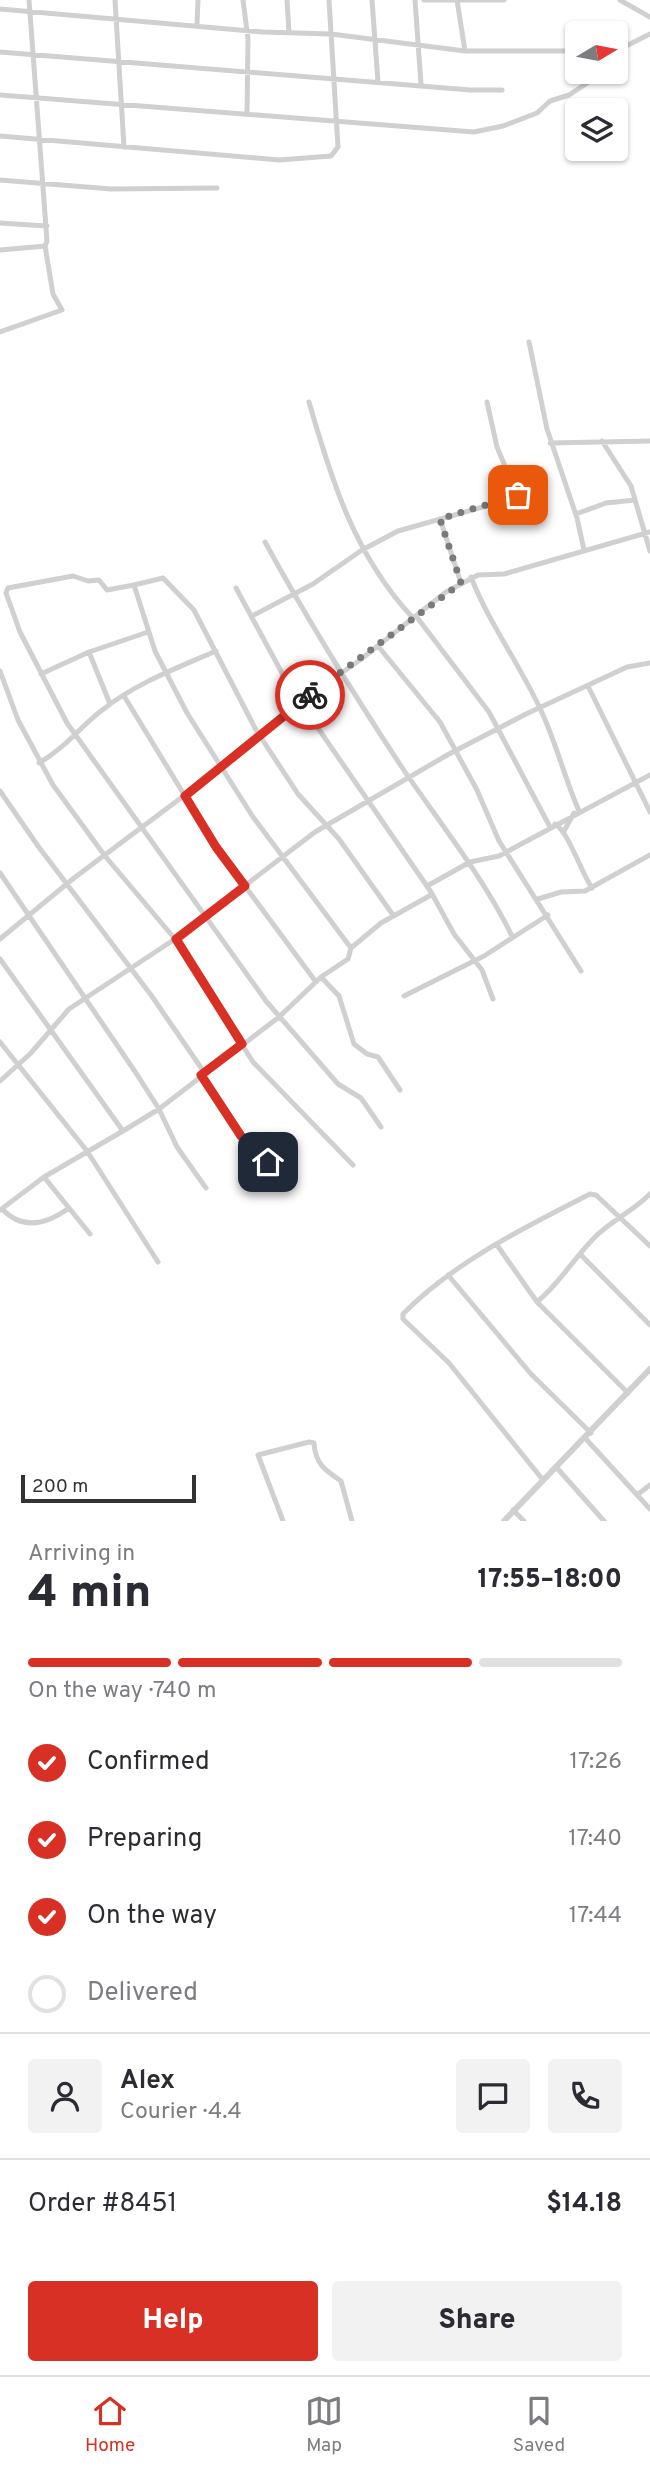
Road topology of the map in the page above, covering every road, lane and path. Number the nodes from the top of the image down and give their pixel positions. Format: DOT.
graph roads {
  1 [pos="29,0"];
  2 [pos="115,0"];
  3 [pos="198,0"];
  4 [pos="243,0"];
  5 [pos="287,0"];
  6 [pos="329,0"];
  7 [pos="372,0"];
  8 [pos="415,0"];
  9 [pos="424,0"];
  10 [pos="504,0"];
  11 [pos="620,0"];
  12 [pos="457,1"];
  13 [pos="0,9"];
  14 [pos="30,13"];
  15 [pos="115,18"];
  16 [pos="650,18"];
  17 [pos="197,24"];
  18 [pos="247,30"];
  19 [pos="289,33"];
  20 [pos="331,34"];
  21 [pos="650,34"];
  22 [pos="376,39"];
  23 [pos="420,44"];
  24 [pos="628,45"];
  25 [pos="465,51"];
  26 [pos="565,51"];
  27 [pos="0,52"];
  28 [pos="33,55"];
  29 [pos="118,60"];
  30 [pos="249,73"];
  31 [pos="333,79"];
  32 [pos="378,82"];
  33 [pos="421,84"];
  34 [pos="585,84"];
  35 [pos="502,90"];
  36 [pos="0,95"];
  37 [pos="37,98"];
  38 [pos="122,105"];
  39 [pos="247,113"];
  40 [pos="336,121"];
  41 [pos="0,136"];
  42 [pos="38,138"];
  43 [pos="124,147"];
  44 [pos="0,180"];
  45 [pos="44,183"];
  46 [pos="217,188"];
  47 [pos="0,223"];
  48 [pos="47,226"];
  49 [pos="46,246"];
  50 [pos="0,250"];
  51 [pos="0,332"];
  52 [pos="529,342"];
  53 [pos="309,402"];
  54 [pos="487,402"];
  55 [pos="601,441"];
  56 [pos="650,441"];
  57 [pos="550,443"];
  58 [pos="635,500"];
  59 [pos="576,514"];
  60 [pos="440,519"];
  61 [pos="648,532"];
  62 [pos="265,542"];
  63 [pos="362,550"];
  64 [pos="584,550"];
  65 [pos="650,551"];
  66 [pos="471,578"];
  67 [pos="461,583"];
  68 [pos="134,585"];
  69 [pos="236,588"];
  70 [pos="293,595"];
  71 [pos="251,615"];
  72 [pos="415,617"];
  73 [pos="148,632"];
  74 [pos="378,646"];
  75 [pos="216,651"];
  76 [pos="89,652"];
  77 [pos="650,663"];
  78 [pos="0,671"];
  79 [pos="167,672"];
  80 [pos="342,673"];
  81 [pos="41,674"];
  82 [pos="588,686"];
  83 [pos="124,696"];
  84 [pos="300,702"];
  85 [pos="110,704"];
  86 [pos="539,708"];
  87 [pos="498,728"];
  88 [pos="77,736"];
  89 [pos="259,736"];
  90 [pos="456,750"];
  91 [pos="39,763"];
  92 [pos="221,768"];
  93 [pos="650,775"];
  94 [pos="410,778"];
  95 [pos="634,783"];
  96 [pos="0,791"];
  97 [pos="185,796"];
  98 [pos="368,800"];
  99 [pos="576,812"];
  100 [pos="650,812"];
  101 [pos="552,825"];
  102 [pos="328,826"];
  103 [pos="143,828"];
  104 [pos="564,831"];
  105 [pos="508,851"];
  106 [pos="650,855"];
  107 [pos="105,856"];
  108 [pos="283,857"];
  109 [pos="470,862"];
  110 [pos="0,873"];
  111 [pos="68,883"];
  112 [pos="245,886"];
  113 [pos="427,886"];
  114 [pos="592,888"];
  115 [pos="431,895"];
  116 [pos="538,899"];
  117 [pos="29,915"];
  118 [pos="205,915"];
  119 [pos="393,915"];
  120 [pos="548,915"];
  121 [pos="512,936"];
  122 [pos="0,939"];
  123 [pos="176,939"];
  124 [pos="351,948"];
  125 [pos="0,960"];
  126 [pos="474,960"];
  127 [pos="131,968"];
  128 [pos="581,971"];
  129 [pos="321,977"];
  130 [pos="316,982"];
  131 [pos="86,996"];
  132 [pos="404,996"];
  133 [pos="493,999"];
  134 [pos="279,1017"];
  135 [pos="51,1027"];
  136 [pos="0,1042"];
  137 [pos="242,1044"];
  138 [pos="18,1066"];
  139 [pos="202,1073"];
  140 [pos="0,1081"];
  141 [pos="400,1090"];
  142 [pos="159,1109"];
  143 [pos="381,1127"];
  144 [pos="123,1131"];
  145 [pos="87,1151"];
  146 [pos="353,1165"];
  147 [pos="44,1177"];
  148 [pos="281,1186"];
  149 [pos="206,1188"];
  150 [pos="650,1194"];
  151 [pos="69,1208"];
  152 [pos="1,1210"];
  153 [pos="623,1218"];
  154 [pos="90,1234"];
  155 [pos="497,1245"];
  156 [pos="650,1246"];
  157 [pos="580,1254"];
  158 [pos="158,1262"];
  159 [pos="448,1276"];
  160 [pos="537,1302"];
  161 [pos="650,1325"];
  162 [pos="650,1369"];
  163 [pos="628,1393"];
  164 [pos="588,1435"];
  165 [pos="556,1468"];
  166 [pos="543,1480"];
  167 [pos="650,1485"];
  168 [pos="637,1495"];
  169 [pos="650,1509"];
  170 [pos="513,1510"];
  171 [pos="283,1521"];
  172 [pos="352,1521"];
  173 [pos="504,1521"];
  174 [pos="524,1521"];
  175 [pos="604,1521"];
  1 -- 14 [label="street"];
  2 -- 15 [label="street"];
  3 -- 17 [label="street"];
  4 -- 18 [label="street"];
  5 -- 19 [label="street"];
  6 -- 20 [label="street"];
  7 -- 22 [label="street"];
  8 -- 23 [label="street"];
  9 -- 12 [label="street"];
  10 -- 12 [label="street"];
  11 -- 16 [label="street"];
  12 -- 25 [label="street"];
  13 -- 14 [label="street"];
  14 -- 15 [label="street"];
  14 -- 28 [label="street"];
  15 -- 17 [label="street"];
  15 -- 29 [label="street"];
  17 -- 18 [label="street"];
  18 -- 19 [label="street"];
  18 -- 30 [label="street"];
  19 -- 20 [label="street"];
  20 -- 22 [label="street"];
  20 -- 31 [label="street"];
  21 -- 24 [label="street"];
  22 -- 23 [label="street"];
  22 -- 32 [label="street"];
  23 -- 25 [label="street"];
  23 -- 33 [label="street"];
  25 -- 26 [label="street"];
  27 -- 28 [label="street"];
  28 -- 29 [label="street"];
  28 -- 37 [label="street"];
  29 -- 30 [label="street"];
  29 -- 38 [label="street"];
  30 -- 31 [label="street"];
  30 -- 39 [label="street"];
  31 -- 32 [label="street"];
  31 -- 40 [label="street"];
  32 -- 33 [label="street"];
  33 -- 35 [label="street"];
  34 -- 40 [label="street"];
  36 -- 37 [label="street"];
  37 -- 38 [label="street"];
  37 -- 42 [label="street"];
  38 -- 39 [label="street"];
  38 -- 43 [label="street"];
  39 -- 40 [label="street"];
  40 -- 43 [label="street"];
  41 -- 42 [label="street"];
  42 -- 43 [label="street"];
  42 -- 45 [label="street"];
  44 -- 45 [label="street"];
  45 -- 46 [label="street"];
  45 -- 48 [label="street"];
  47 -- 48 [label="street"];
  48 -- 49 [label="street"];
  49 -- 50 [label="street"];
  49 -- 51 [label="street"];
  52 -- 57 [label="street"];
  53 -- 63 [label="street"];
  54 -- 60 [label="street"];
  55 -- 56 [label="street"];
  55 -- 57 [label="street"];
  55 -- 58 [label="street"];
  57 -- 59 [label="street"];
  58 -- 59 [label="street"];
  58 -- 61 [label="street"];
  59 -- 64 [label="street"];
  60 -- 63 [label="street"];
  60 -- 67 [label="street"];
  61 -- 64 [label="street"];
  61 -- 65 [label="street"];
  62 -- 70 [label="street"];
  63 -- 70 [label="street"];
  63 -- 72 [label="street"];
  64 -- 66 [label="street"];
  66 -- 67 [label="street"];
  66 -- 86 [label="street"];
  67 -- 72 [label="street"];
  68 -- 73 [label="street"];
  68 -- 75 [label="street"];
  68 -- 81 [label="street"];
  69 -- 71 [label="street"];
  70 -- 71 [label="street"];
  70 -- 80 [label="street"];
  71 -- 84 [label="street"];
  72 -- 74 [label="street"];
  72 -- 87 [label="street"];
  73 -- 76 [label="street"];
  73 -- 79 [label="street"];
  74 -- 80 [label="street"];
  74 -- 90 [label="street"];
  75 -- 79 [label="street"];
  75 -- 89 [label="street"];
  76 -- 81 [label="street"];
  76 -- 85 [label="street"];
  77 -- 82 [label="street"];
  78 -- 91 [label="street"];
  79 -- 83 [label="street"];
  79 -- 92 [label="street"];
  80 -- 84 [label="street"];
  80 -- 94 [label="street"];
  81 -- 88 [label="street"];
  82 -- 86 [label="street"];
  82 -- 95 [label="street"];
  83 -- 85 [label="street"];
  83 -- 97 [label="street"];
  84 -- 89 [label="street"];
  84 -- 98 [label="street"];
  85 -- 88 [label="street"];
  86 -- 87 [label="street"];
  86 -- 99 [label="street"];
  87 -- 90 [label="street"];
  87 -- 101 [label="street"];
  88 -- 91 [label="street"];
  88 -- 103 [label="street"];
  89 -- 92 [label="street"];
  89 -- 102 [label="street"];
  90 -- 94 [label="street"];
  90 -- 105 [label="street"];
  91 -- 107 [label="street"];
  92 -- 97 [label="street"];
  92 -- 108 [label="street"];
  93 -- 95 [label="street"];
  94 -- 98 [label="street"];
  94 -- 109 [label="street"];
  95 -- 99 [label="street"];
  95 -- 100 [label="street"];
  96 -- 111 [label="street"];
  97 -- 103 [label="street"];
  97 -- 112 [label="street"];
  98 -- 102 [label="street"];
  98 -- 113 [label="street"];
  99 -- 101 [label="street"];
  99 -- 104 [label="street"];
  101 -- 104 [label="street"];
  101 -- 105 [label="street"];
  102 -- 108 [label="street"];
  102 -- 119 [label="street"];
  103 -- 107 [label="street"];
  103 -- 118 [label="street"];
  104 -- 114 [label="street"];
  105 -- 109 [label="street"];
  105 -- 116 [label="street"];
  106 -- 114 [label="street"];
  107 -- 111 [label="street"];
  107 -- 123 [label="street"];
  108 -- 112 [label="street"];
  108 -- 124 [label="street"];
  109 -- 113 [label="street"];
  109 -- 121 [label="street"];
  110 -- 117 [label="street"];
  111 -- 117 [label="street"];
  111 -- 127 [label="street"];
  112 -- 118 [label="street"];
  112 -- 130 [label="street"];
  113 -- 115 [label="street"];
  114 -- 116 [label="street"];
  115 -- 119 [label="street"];
  115 -- 126 [label="street"];
  116 -- 120 [label="street"];
  117 -- 122 [label="street"];
  117 -- 131 [label="street"];
  118 -- 123 [label="street"];
  118 -- 134 [label="street"];
  119 -- 124 [label="street"];
  120 -- 121 [label="street"];
  120 -- 128 [label="street"];
  121 -- 126 [label="street"];
  123 -- 127 [label="street"];
  123 -- 137 [label="street"];
  124 -- 129 [label="street"];
  125 -- 135 [label="street"];
  126 -- 132 [label="street"];
  126 -- 133 [label="street"];
  127 -- 131 [label="street"];
  127 -- 139 [label="street"];
  129 -- 130 [label="street"];
  129 -- 141 [label="street"];
  130 -- 134 [label="street"];
  131 -- 135 [label="street"];
  131 -- 142 [label="street"];
  134 -- 137 [label="street"];
  134 -- 143 [label="street"];
  135 -- 138 [label="street"];
  135 -- 144 [label="street"];
  136 -- 138 [label="street"];
  137 -- 139 [label="street"];
  137 -- 146 [label="street"];
  138 -- 140 [label="street"];
  138 -- 145 [label="street"];
  139 -- 142 [label="street"];
  139 -- 148 [label="street"];
  142 -- 144 [label="street"];
  142 -- 149 [label="street"];
  144 -- 145 [label="street"];
  145 -- 147 [label="street"];
  145 -- 158 [label="street"];
  147 -- 151 [label="street"];
  147 -- 152 [label="street"];
  150 -- 153 [label="street"];
  151 -- 152 [label="street"];
  151 -- 154 [label="street"];
  153 -- 155 [label="street"];
  153 -- 156 [label="street"];
  153 -- 157 [label="street"];
  155 -- 159 [label="street"];
  155 -- 160 [label="street"];
  157 -- 160 [label="street"];
  157 -- 161 [label="street"];
  159 -- 164 [label="street"];
  159 -- 166 [label="street"];
  160 -- 163 [label="street"];
  162 -- 163 [label="street"];
  163 -- 164 [label="street"];
  164 -- 165 [label="street"];
  164 -- 168 [label="street"];
  165 -- 166 [label="street"];
  165 -- 175 [label="street"];
  166 -- 170 [label="street"];
  167 -- 168 [label="street"];
  168 -- 169 [label="street"];
  170 -- 173 [label="street"];
  170 -- 174 [label="street"];
  171 -- 172 [label="street"];
}
